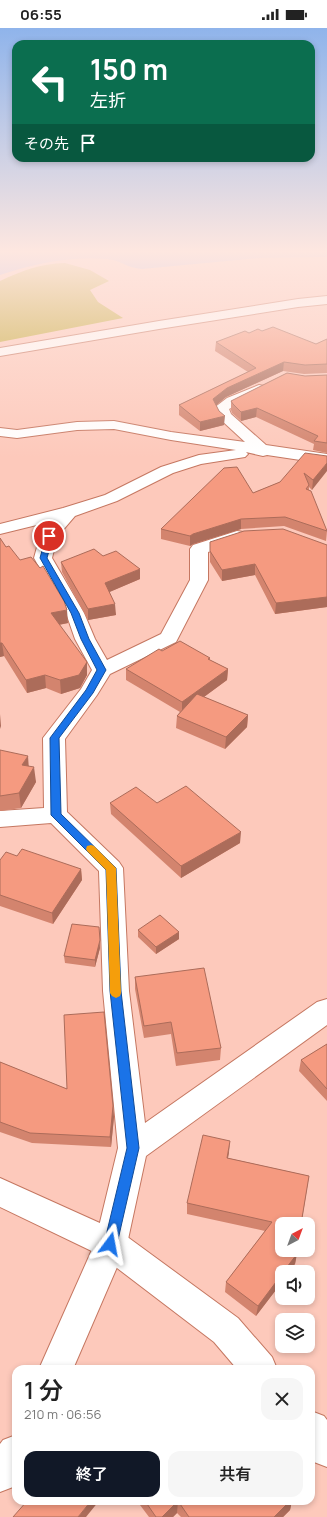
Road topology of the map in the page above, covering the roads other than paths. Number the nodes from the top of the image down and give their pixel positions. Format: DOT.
graph roads {
  1 [pos="189,319"];
  2 [pos="0,352"];
  3 [pos="273,382"];
  4 [pos="0,432"];
  5 [pos="263,451"];
  6 [pos="327,459"];
  7 [pos="69,512"];
  8 [pos="0,529"];
  9 [pos="255,534"];
  10 [pos="102,670"];
  11 [pos="56,815"];
  12 [pos="0,820"];
  13 [pos="327,1010"];
  14 [pos="133,1148"];
  15 [pos="0,1192"];
  16 [pos="110,1244"];
  17 [pos="58,1365"];
  18 [pos="257,1365"];
  19 [pos="315,1434"];
  20 [pos="327,1449"];
  21 [pos="12,1458"];
  22 [pos="0,1474"];
  1 -- 2 [label="street"];
  3 -- 5 [label="street"];
  4 -- 5 [label="street"];
  5 -- 6 [label="street"];
  5 -- 7 [label="street"];
  7 -- 8 [label="street"];
  7 -- 10 [label="street"];
  9 -- 10 [label="street"];
  10 -- 11 [label="street"];
  11 -- 12 [label="street"];
  11 -- 14 [label="street"];
  13 -- 14 [label="street"];
  14 -- 16 [label="street"];
  15 -- 16 [label="street"];
  16 -- 17 [label="street"];
  16 -- 18 [label="street"];
  19 -- 20 [label="street"];
  21 -- 22 [label="street"];
}
